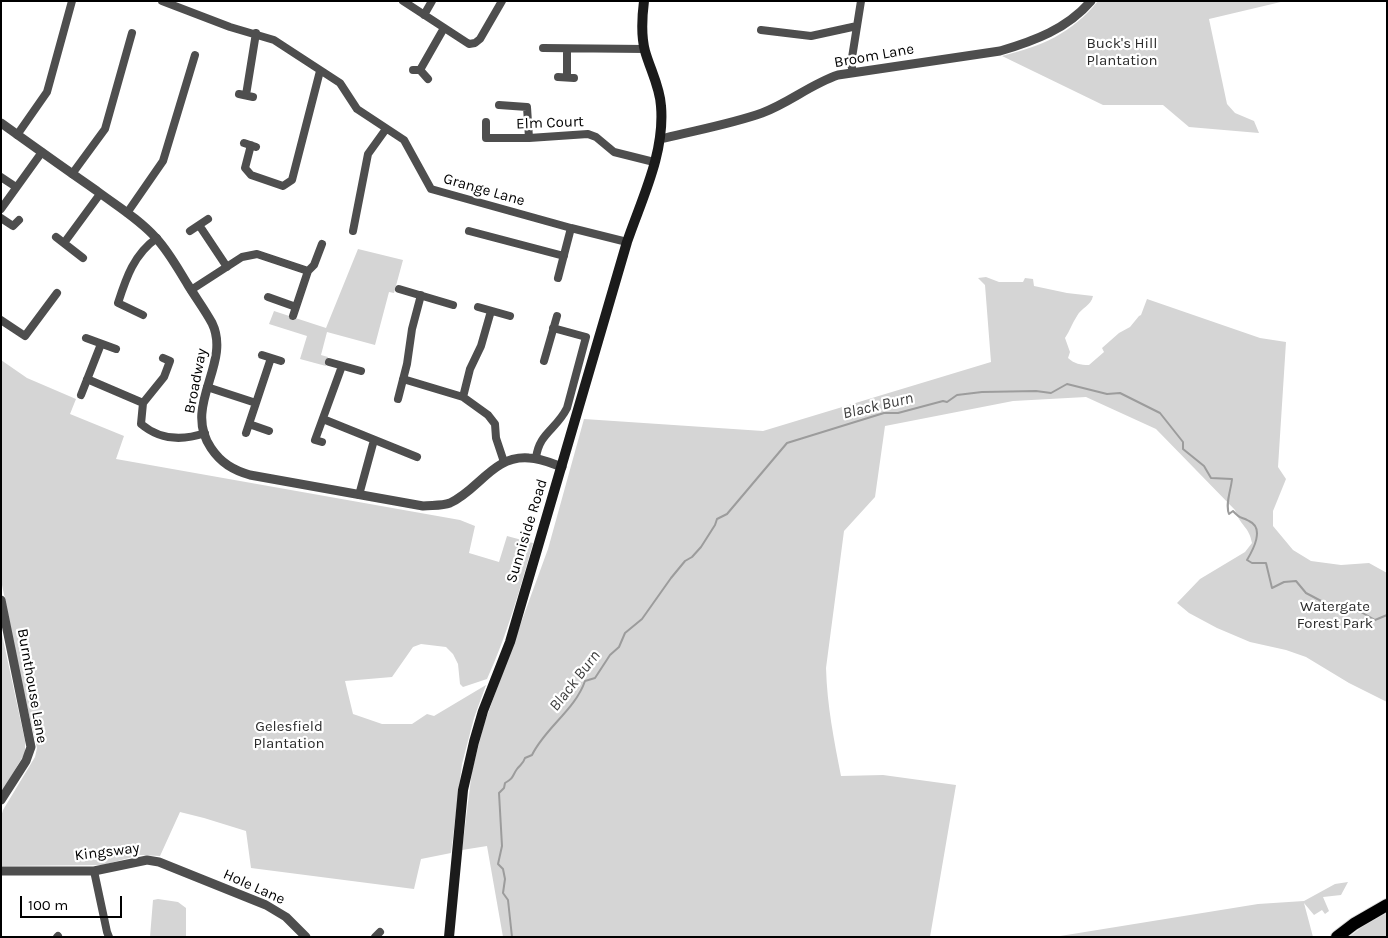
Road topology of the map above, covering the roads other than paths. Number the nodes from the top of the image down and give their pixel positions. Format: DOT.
graph roads {
  1 [pos="72,1"];
  2 [pos="162,1"];
  3 [pos="403,1"];
  4 [pos="432,1"];
  5 [pos="502,1"];
  6 [pos="644,1"];
  7 [pos="861,1"];
  8 [pos="1091,1"];
  9 [pos="424,15"];
  10 [pos="857,26"];
  11 [pos="444,28"];
  12 [pos="760,30"];
  13 [pos="132,33"];
  14 [pos="256,33"];
  15 [pos="543,48"];
  16 [pos="567,48"];
  17 [pos="645,49"];
  18 [pos="195,55"];
  19 [pos="320,70"];
  20 [pos="853,72"];
  21 [pos="566,77"];
  22 [pos="428,79"];
  23 [pos="246,95"];
  24 [pos="503,107"];
  25 [pos="486,122"];
  26 [pos="1,123"];
  27 [pos="386,129"];
  28 [pos="17,134"];
  29 [pos="529,138"];
  30 [pos="660,138"];
  31 [pos="250,145"];
  32 [pos="42,152"];
  33 [pos="654,162"];
  34 [pos="72,174"];
  35 [pos="1,177"];
  36 [pos="16,187"];
  37 [pos="100,194"];
  38 [pos="1,209"];
  39 [pos="127,213"];
  40 [pos="1,218"];
  41 [pos="208,219"];
  42 [pos="19,220"];
  43 [pos="199,225"];
  44 [pos="571,228"];
  45 [pos="469,230"];
  46 [pos="353,231"];
  47 [pos="190,232"];
  48 [pos="56,236"];
  49 [pos="156,238"];
  50 [pos="64,242"];
  51 [pos="627,242"];
  52 [pos="322,244"];
  53 [pos="564,256"];
  54 [pos="83,258"];
  55 [pos="228,267"];
  56 [pos="308,271"];
  57 [pos="558,278"];
  58 [pos="399,289"];
  59 [pos="192,290"];
  60 [pos="57,294"];
  61 [pos="421,295"];
  62 [pos="268,297"];
  63 [pos="453,305"];
  64 [pos="296,307"];
  65 [pos="478,307"];
  66 [pos="491,311"];
  67 [pos="143,315"];
  68 [pos="293,316"];
  69 [pos="510,316"];
  70 [pos="557,316"];
  71 [pos="1,320"];
  72 [pos="553,328"];
  73 [pos="86,338"];
  74 [pos="100,344"];
  75 [pos="116,349"];
  76 [pos="262,355"];
  77 [pos="164,358"];
  78 [pos="271,358"];
  79 [pos="544,361"];
  80 [pos="281,362"];
  81 [pos="330,362"];
  82 [pos="342,366"];
  83 [pos="360,372"];
  84 [pos="87,379"];
  85 [pos="403,380"];
  86 [pos="207,387"];
  87 [pos="81,395"];
  88 [pos="462,397"];
  89 [pos="398,399"];
  90 [pos="143,403"];
  91 [pos="256,403"];
  92 [pos="323,419"];
  93 [pos="249,424"];
  94 [pos="269,431"];
  95 [pos="204,433"];
  96 [pos="246,433"];
  97 [pos="374,440"];
  98 [pos="322,442"];
  99 [pos="417,457"];
  100 [pos="536,458"];
  101 [pos="504,462"];
  102 [pos="562,466"];
  103 [pos="359,495"];
  104 [pos="1,600"];
  105 [pos="1,800"];
  106 [pos="94,870"];
  107 [pos="1,871"];
  108 [pos="185,872"];
  109 [pos="1387,905"];
  110 [pos="109,937"];
  111 [pos="306,937"];
  112 [pos="449,937"];
  113 [pos="1337,937"];
  1 -- 28 [label="street"];
  2 -- 14 [label="street, Grange Lane"];
  3 -- 9 [label="street"];
  4 -- 9 [label="street"];
  5 -- 11 [label="street"];
  6 -- 17 [label="main road, Sunniside Road"];
  7 -- 10 [label="street"];
  8 -- 20 [label="street, Broom Lane"];
  9 -- 11 [label="street"];
  10 -- 12 [label="street"];
  10 -- 20 [label="street"];
  11 -- 22 [label="street"];
  13 -- 34 [label="street"];
  14 -- 19 [label="street, Grange Lane"];
  14 -- 23 [label="street"];
  15 -- 16 [label="street"];
  16 -- 17 [label="street"];
  16 -- 21 [label="street"];
  17 -- 30 [label="main road, Sunniside Road"];
  18 -- 39 [label="street"];
  19 -- 27 [label="street, Grange Lane"];
  19 -- 31 [label="street"];
  20 -- 30 [label="street, Broom Lane"];
  24 -- 29 [label="street"];
  25 -- 29 [label="street, Elm Court"];
  26 -- 28 [label="street, Broadway"];
  27 -- 44 [label="street, Grange Lane"];
  27 -- 46 [label="street"];
  28 -- 32 [label="street, Broadway"];
  29 -- 33 [label="street, Elm Court"];
  30 -- 33 [label="main road, Sunniside Road"];
  32 -- 34 [label="street, Broadway"];
  32 -- 36 [label="street"];
  33 -- 51 [label="main road, Sunniside Road"];
  34 -- 37 [label="street, Broadway"];
  35 -- 36 [label="street"];
  36 -- 38 [label="street"];
  37 -- 39 [label="street, Broadway"];
  37 -- 50 [label="street"];
  39 -- 49 [label="street, Broadway"];
  40 -- 42 [label="street"];
  41 -- 43 [label="street"];
  43 -- 47 [label="street"];
  43 -- 55 [label="street"];
  44 -- 51 [label="street, Grange Lane"];
  44 -- 53 [label="street"];
  45 -- 53 [label="street"];
  48 -- 50 [label="street"];
  49 -- 59 [label="street, Broadway"];
  49 -- 67 [label="street"];
  50 -- 54 [label="street"];
  51 -- 102 [label="main road, Sunniside Road"];
  52 -- 56 [label="street"];
  53 -- 57 [label="street"];
  55 -- 56 [label="street"];
  55 -- 59 [label="street"];
  56 -- 64 [label="street"];
  58 -- 61 [label="street"];
  59 -- 86 [label="street, Broadway"];
  60 -- 71 [label="street"];
  61 -- 63 [label="street"];
  61 -- 85 [label="street"];
  62 -- 64 [label="street"];
  64 -- 68 [label="street"];
  65 -- 66 [label="street"];
  66 -- 69 [label="street"];
  66 -- 88 [label="street"];
  70 -- 72 [label="street"];
  72 -- 79 [label="street"];
  72 -- 100 [label="street"];
  73 -- 74 [label="street"];
  74 -- 75 [label="street"];
  74 -- 84 [label="street"];
  76 -- 78 [label="street"];
  77 -- 90 [label="street"];
  78 -- 80 [label="street"];
  78 -- 91 [label="street"];
  81 -- 82 [label="street"];
  82 -- 83 [label="street"];
  82 -- 92 [label="street"];
  84 -- 87 [label="street"];
  84 -- 90 [label="street"];
  85 -- 88 [label="street"];
  85 -- 89 [label="street"];
  86 -- 91 [label="street"];
  86 -- 95 [label="street, Broadway"];
  88 -- 101 [label="street"];
  90 -- 95 [label="street"];
  91 -- 93 [label="street"];
  92 -- 97 [label="street"];
  92 -- 98 [label="street"];
  93 -- 94 [label="street"];
  93 -- 96 [label="street"];
  95 -- 103 [label="street, Broadway"];
  97 -- 99 [label="street"];
  97 -- 103 [label="street"];
  100 -- 101 [label="street, Broadway"];
  100 -- 102 [label="street, Broadway"];
  101 -- 103 [label="street, Broadway"];
  102 -- 112 [label="main road, Sunniside Road"];
  104 -- 105 [label="street, Burnthouse Lane"];
  106 -- 107 [label="street, Kingsway"];
  106 -- 108 [label="street, Kingsway"];
  106 -- 110 [label="street"];
  108 -- 111 [label="street, Hole Lane"];
  109 -- 113 [label="highway"];
}
